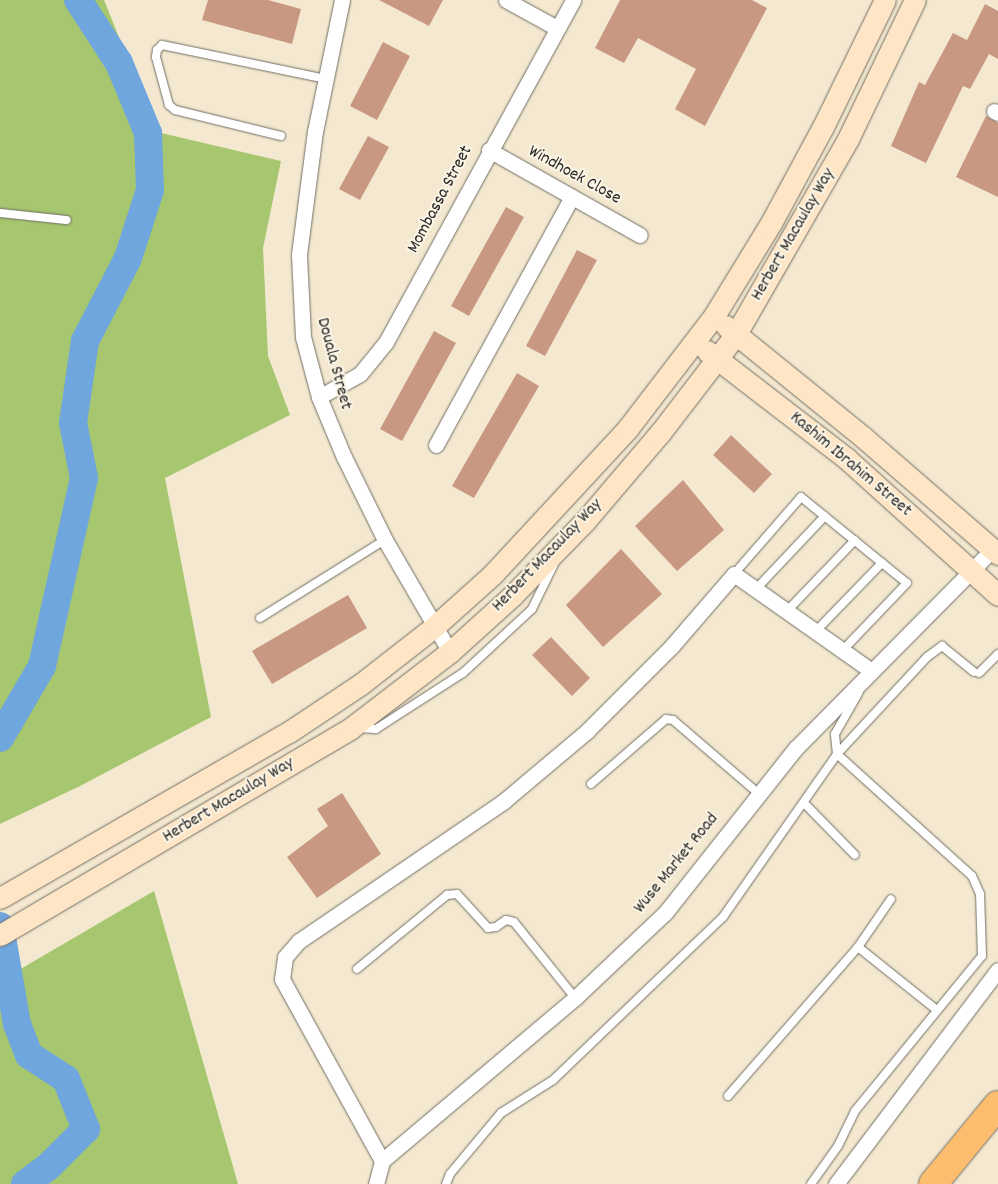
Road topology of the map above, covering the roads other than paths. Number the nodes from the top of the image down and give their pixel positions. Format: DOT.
graph roads {
  1 [pos="342,0"];
  2 [pos="506,0"];
  3 [pos="573,0"];
  4 [pos="885,0"];
  5 [pos="915,0"];
  6 [pos="557,28"];
  7 [pos="326,79"];
  8 [pos="281,136"];
  9 [pos="489,150"];
  10 [pos="572,196"];
  11 [pos="0,213"];
  12 [pos="67,220"];
  13 [pos="640,235"];
  14 [pos="714,316"];
  15 [pos="736,334"];
  16 [pos="695,342"];
  17 [pos="718,359"];
  18 [pos="319,397"];
  19 [pos="436,445"];
  20 [pos="825,516"];
  21 [pos="385,540"];
  22 [pos="855,540"];
  23 [pos="564,542"];
  24 [pos="995,552"];
  25 [pos="882,563"];
  26 [pos="970,569"];
  27 [pos="734,574"];
  28 [pos="756,589"];
  29 [pos="998,595"];
  30 [pos="787,610"];
  31 [pos="260,618"];
  32 [pos="434,627"];
  33 [pos="816,631"];
  34 [pos="843,650"];
  35 [pos="450,652"];
  36 [pos="998,654"];
  37 [pos="870,670"];
  38 [pos="351,728"];
  39 [pos="837,754"];
  40 [pos="591,784"];
  41 [pos="758,793"];
  42 [pos="805,804"];
  43 [pos="855,855"];
  44 [pos="0,898"];
  45 [pos="891,899"];
  46 [pos="0,935"];
  47 [pos="858,947"];
  48 [pos="357,969"];
  49 [pos="998,970"];
  50 [pos="575,998"];
  51 [pos="937,1010"];
  52 [pos="728,1096"];
  53 [pos="998,1105"];
  54 [pos="382,1161"];
  55 [pos="376,1184"];
  56 [pos="446,1184"];
  57 [pos="811,1184"];
  58 [pos="836,1184"];
  59 [pos="933,1184"];
  1 -- 7 [label="street, Douala Street"];
  2 -- 6 [label="street"];
  3 -- 6 [label="street, Mombassa Street"];
  4 -- 14 [label="main road, Herbert Macaulay Way"];
  5 -- 15 [label="main road, Herbert Macaulay Way"];
  6 -- 9 [label="street, Mombassa Street"];
  7 -- 8 [label="lane"];
  7 -- 18 [label="street, Douala Street"];
  9 -- 10 [label="street, Windhoek Close"];
  9 -- 18 [label="street, Mombassa Street"];
  10 -- 13 [label="street, Windhoek Close"];
  10 -- 19 [label="street"];
  11 -- 12 [label="lane"];
  14 -- 15 [label="main road, Kashim Ibrahim Street"];
  14 -- 16 [label="main road, Herbert Macaulay Way"];
  15 -- 17 [label="main road, Herbert Macaulay Way"];
  15 -- 24 [label="main road, Kashim Ibrahim Street"];
  16 -- 17 [label="main road, Kashim Ibrahim Street"];
  16 -- 32 [label="main road, Herbert Macaulay Way"];
  17 -- 23 [label="main road, Herbert Macaulay Way"];
  17 -- 26 [label="main road, Kashim Ibrahim Street"];
  18 -- 21 [label="street, Douala Street"];
  20 -- 22 [label="lane"];
  20 -- 27 [label="lane"];
  20 -- 28 [label="lane"];
  21 -- 31 [label="lane"];
  21 -- 32 [label="street, Douala Street"];
  22 -- 25 [label="lane"];
  22 -- 30 [label="lane"];
  23 -- 35 [label="main road, Herbert Macaulay Way"];
  23 -- 38 [label="lane"];
  24 -- 26 [label="street, Wuse Market Road"];
  25 -- 33 [label="lane"];
  25 -- 34 [label="lane"];
  26 -- 29 [label="main road, Kashim Ibrahim Street"];
  26 -- 37 [label="street, Wuse Market Road"];
  27 -- 28 [label="street"];
  27 -- 54 [label="street"];
  28 -- 30 [label="street"];
  30 -- 33 [label="street"];
  32 -- 35 [label="street, Douala Street"];
  32 -- 44 [label="main road, Herbert Macaulay Way"];
  33 -- 34 [label="street"];
  34 -- 37 [label="street"];
  35 -- 38 [label="main road, Herbert Macaulay Way"];
  36 -- 39 [label="lane"];
  37 -- 39 [label="lane"];
  37 -- 41 [label="street, Wuse Market Road"];
  38 -- 46 [label="main road, Herbert Macaulay Way"];
  39 -- 42 [label="lane"];
  39 -- 51 [label="lane"];
  40 -- 41 [label="lane"];
  41 -- 50 [label="street, Wuse Market Road"];
  42 -- 43 [label="lane"];
  42 -- 56 [label="lane"];
  45 -- 47 [label="lane"];
  47 -- 51 [label="lane"];
  47 -- 52 [label="lane"];
  48 -- 50 [label="lane"];
  49 -- 58 [label="street"];
  50 -- 54 [label="street, Wuse Market Road"];
  51 -- 57 [label="lane"];
  53 -- 59 [label="highway"];
  54 -- 55 [label="street"];
}
